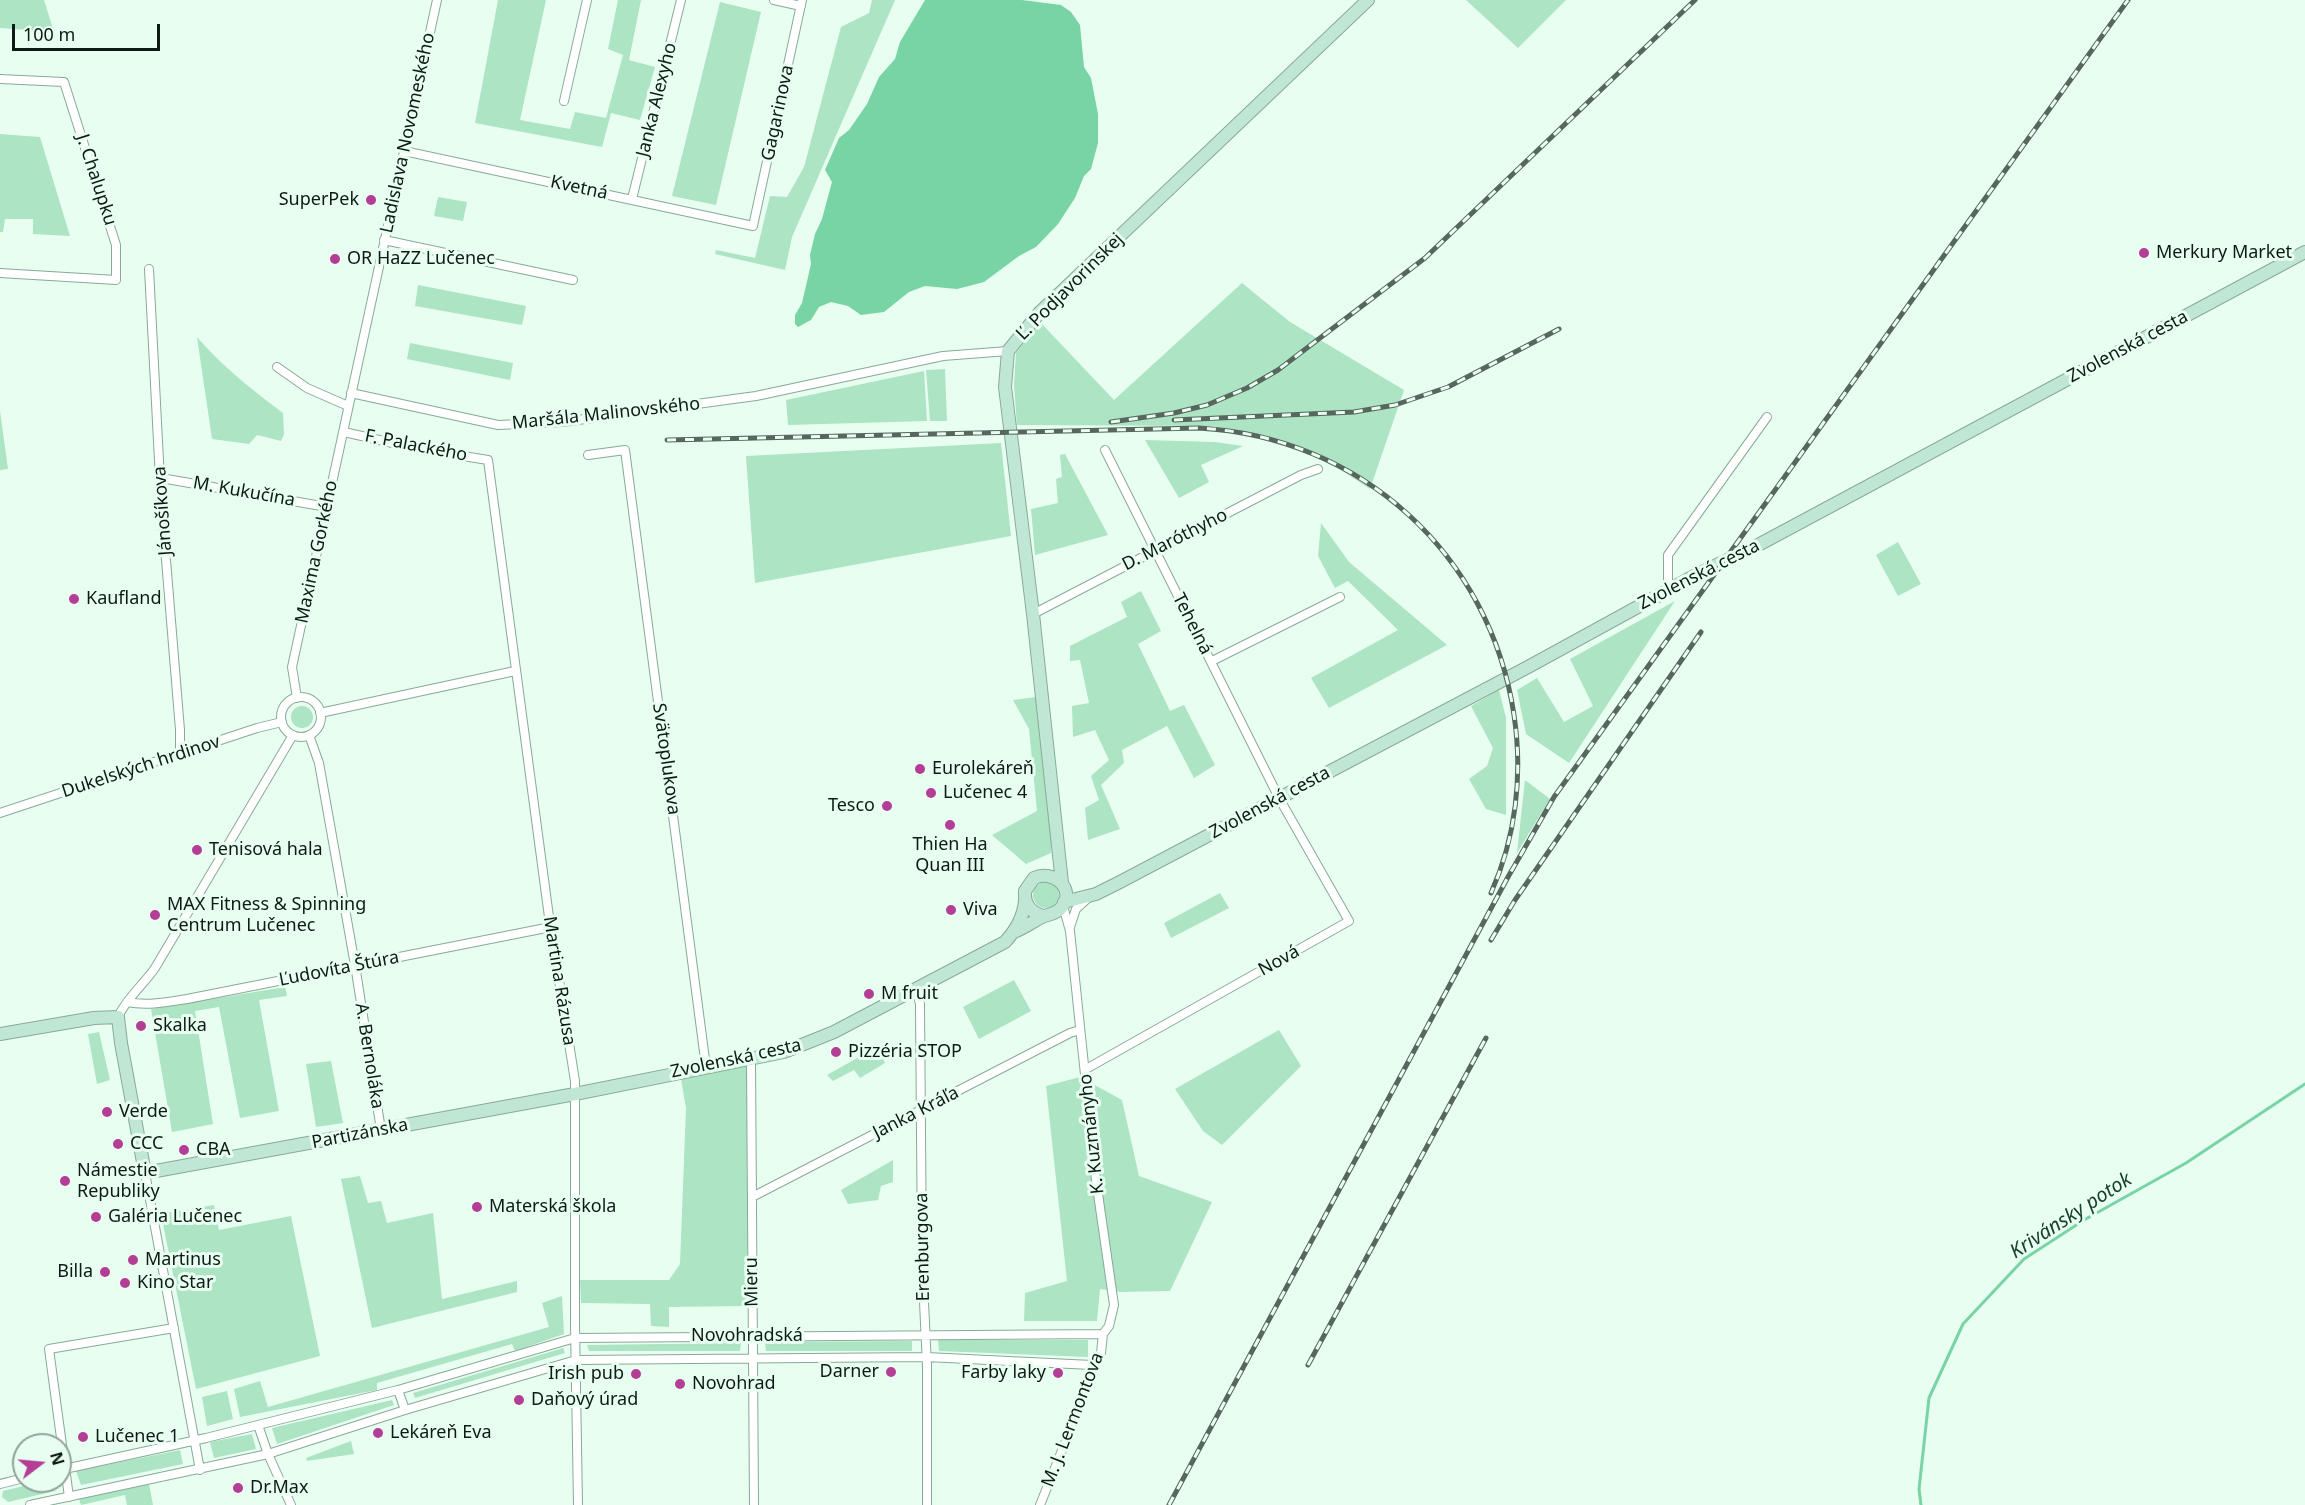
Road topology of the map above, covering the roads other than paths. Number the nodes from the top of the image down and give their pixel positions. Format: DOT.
graph roads {
  1 [pos="437,0"];
  2 [pos="587,0"];
  3 [pos="681,0"];
  4 [pos="774,0"];
  5 [pos="1368,0"];
  6 [pos="802,3"];
  7 [pos="0,79"];
  8 [pos="564,100"];
  9 [pos="404,151"];
  10 [pos="632,199"];
  11 [pos="753,226"];
  12 [pos="384,240"];
  13 [pos="2305,252"];
  14 [pos="149,269"];
  15 [pos="0,273"];
  16 [pos="573,280"];
  17 [pos="1008,351"];
  18 [pos="277,367"];
  19 [pos="351,393"];
  20 [pos="348,406"];
  21 [pos="1767,417"];
  22 [pos="344,432"];
  23 [pos="1105,450"];
  24 [pos="588,455"];
  25 [pos="488,460"];
  26 [pos="1318,469"];
  27 [pos="161,478"];
  28 [pos="327,507"];
  29 [pos="1154,550"];
  30 [pos="1668,591"];
  31 [pos="1340,597"];
  32 [pos="1033,614"];
  33 [pos="1212,661"];
  34 [pos="515,671"];
  35 [pos="297,698"];
  36 [pos="320,713"];
  37 [pos="282,722"];
  38 [pos="293,735"];
  39 [pos="309,735"];
  40 [pos="180,754"];
  41 [pos="1279,798"];
  42 [pos="0,813"];
  43 [pos="1059,851"];
  44 [pos="1044,874"];
  45 [pos="1063,885"];
  46 [pos="1091,895"];
  47 [pos="1025,900"];
  48 [pos="1064,904"];
  49 [pos="1047,915"];
  50 [pos="550,927"];
  51 [pos="1070,930"];
  52 [pos="1014,932"];
  53 [pos="355,965"];
  54 [pos="916,990"];
  55 [pos="127,1002"];
  56 [pos="118,1017"];
  57 [pos="1080,1030"];
  58 [pos="0,1034"];
  59 [pos="751,1059"];
  60 [pos="706,1067"];
  61 [pos="1086,1070"];
  62 [pos="575,1094"];
  63 [pos="921,1110"];
  64 [pos="381,1130"];
  65 [pos="145,1173"];
  66 [pos="752,1197"];
  67 [pos="174,1328"];
  68 [pos="926,1334"];
  69 [pos="1104,1334"];
  70 [pos="753,1337"];
  71 [pos="575,1338"];
  72 [pos="753,1357"];
  73 [pos="926,1357"];
  74 [pos="576,1360"];
  75 [pos="1092,1365"];
  76 [pos="398,1390"];
  77 [pos="405,1410"];
  78 [pos="258,1425"];
  79 [pos="58,1433"];
  80 [pos="195,1440"];
  81 [pos="268,1454"];
  82 [pos="72,1468"];
  83 [pos="200,1470"];
  84 [pos="68,1493"];
  85 [pos="69,1497"];
  86 [pos="30,1505"];
  87 [pos="291,1505"];
  88 [pos="578,1505"];
  89 [pos="754,1505"];
  90 [pos="927,1505"];
  91 [pos="1040,1505"];
  1 -- 9 [label="street, Ladislava Novomeského"];
  2 -- 8 [label="street"];
  3 -- 10 [label="street, Janka Alexyho"];
  4 -- 6 [label="street"];
  5 -- 17 [label="street, Ľ. Podjavorinskej"];
  6 -- 11 [label="street, Gagarinova"];
  7 -- 15 [label="street, J. Chalupku"];
  9 -- 10 [label="street, Kvetná"];
  9 -- 12 [label="street, Ladislava Novomeského"];
  10 -- 11 [label="street, Kvetná"];
  12 -- 16 [label="street"];
  12 -- 19 [label="street, Ladislava Novomeského"];
  13 -- 30 [label="street, Zvolenská cesta"];
  14 -- 27 [label="street, Jánošíkova"];
  17 -- 19 [label="street, Maršála Malinovského"];
  17 -- 32 [label="street, Ľ. Podjavorinskej"];
  18 -- 20 [label="street, F. Palackého"];
  19 -- 20 [label="street, Ladislava Novomeského"];
  20 -- 22 [label="street, Maxima Gorkého"];
  21 -- 30 [label="street"];
  22 -- 25 [label="street, F. Palackého"];
  22 -- 28 [label="street, Maxima Gorkého"];
  23 -- 29 [label="street, Tehelná"];
  24 -- 60 [label="street, Svätoplukova"];
  25 -- 34 [label="street, Martina Rázusa"];
  26 -- 29 [label="street, D. Maróthyho"];
  27 -- 28 [label="street, M. Kukučína"];
  27 -- 40 [label="street, Jánošíkova"];
  28 -- 35 [label="street, Maxima Gorkého"];
  29 -- 32 [label="street, D. Maróthyho"];
  29 -- 33 [label="street, Tehelná"];
  30 -- 41 [label="street, Zvolenská cesta"];
  31 -- 33 [label="street"];
  32 -- 43 [label="street, Ľ. Podjavorinskej"];
  33 -- 41 [label="street, Tehelná"];
  34 -- 36 [label="street"];
  34 -- 50 [label="street, Martina Rázusa"];
  35 -- 36 [label="street"];
  35 -- 37 [label="street"];
  36 -- 39 [label="street"];
  37 -- 38 [label="street"];
  37 -- 40 [label="street, Dukelských hrdinov"];
  38 -- 39 [label="street"];
  38 -- 55 [label="street"];
  39 -- 53 [label="street, A. Bernoláka"];
  40 -- 42 [label="street, Dukelských hrdinov"];
  41 -- 46 [label="street, Zvolenská cesta"];
  41 -- 61 [label="street, Nová"];
  43 -- 44 [label="street"];
  43 -- 45 [label="street, Ľ. Podjavorinskej"];
  44 -- 45 [label="street"];
  44 -- 47 [label="street"];
  45 -- 46 [label="street"];
  45 -- 48 [label="street"];
  46 -- 48 [label="street, Zvolenská cesta"];
  46 -- 51 [label="street, K. Kuzmányho"];
  47 -- 49 [label="street"];
  47 -- 52 [label="street"];
  48 -- 49 [label="street, Zvolenská cesta"];
  48 -- 51 [label="street, K. Kuzmányho"];
  49 -- 51 [label="street"];
  49 -- 52 [label="street, Zvolenská cesta"];
  50 -- 53 [label="street, Ľudovíta Štúra"];
  50 -- 62 [label="street, Martina Rázusa"];
  51 -- 57 [label="street, K. Kuzmányho"];
  52 -- 54 [label="street, Zvolenská cesta"];
  53 -- 55 [label="street, Ľudovíta Štúra"];
  53 -- 64 [label="street, A. Bernoláka"];
  54 -- 59 [label="street, Zvolenská cesta"];
  54 -- 63 [label="street, Erenburgova"];
  55 -- 56 [label="street"];
  56 -- 58 [label="street"];
  56 -- 65 [label="street"];
  57 -- 61 [label="street, K. Kuzmányho"];
  57 -- 63 [label="street, Janka Kráľa"];
  59 -- 60 [label="street, Zvolenská cesta"];
  59 -- 66 [label="street, Mieru"];
  60 -- 62 [label="street, Zvolenská cesta"];
  61 -- 69 [label="street, K. Kuzmányho"];
  62 -- 64 [label="street, Partizánska"];
  62 -- 71 [label="street, Martina Rázusa"];
  63 -- 66 [label="street, Janka Kráľa"];
  63 -- 68 [label="street, Erenburgova"];
  64 -- 65 [label="street, Partizánska"];
  65 -- 67 [label="street"];
  66 -- 70 [label="street, Mieru"];
  67 -- 79 [label="street"];
  67 -- 80 [label="street"];
  68 -- 69 [label="street, Novohradská"];
  68 -- 70 [label="street, Novohradská"];
  68 -- 73 [label="street, Erenburgova"];
  69 -- 75 [label="street, M. J. Lermontova"];
  70 -- 71 [label="street, Novohradská"];
  70 -- 72 [label="street, Mieru"];
  71 -- 74 [label="street, Martina Rázusa"];
  71 -- 76 [label="street, Novohradská"];
  72 -- 73 [label="street, Novohradská"];
  72 -- 74 [label="street, Novohradská"];
  72 -- 89 [label="street, Mieru"];
  73 -- 75 [label="street, Novohradská"];
  73 -- 90 [label="street, Erenburgova"];
  74 -- 77 [label="street, Novohradská"];
  74 -- 88 [label="street, Martina Rázusa"];
  75 -- 91 [label="street, M. J. Lermontova"];
  76 -- 77 [label="street"];
  76 -- 78 [label="street, Novohradská"];
  77 -- 81 [label="street, Novohradská"];
  78 -- 80 [label="street, Novohradská"];
  78 -- 81 [label="street"];
  80 -- 82 [label="street, Novohradská"];
  80 -- 83 [label="street"];
  81 -- 83 [label="street, Novohradská"];
  81 -- 87 [label="street"];
  83 -- 85 [label="street, Novohradská"];
  84 -- 85 [label="street"];
  85 -- 86 [label="street, Novohradská"];
}
